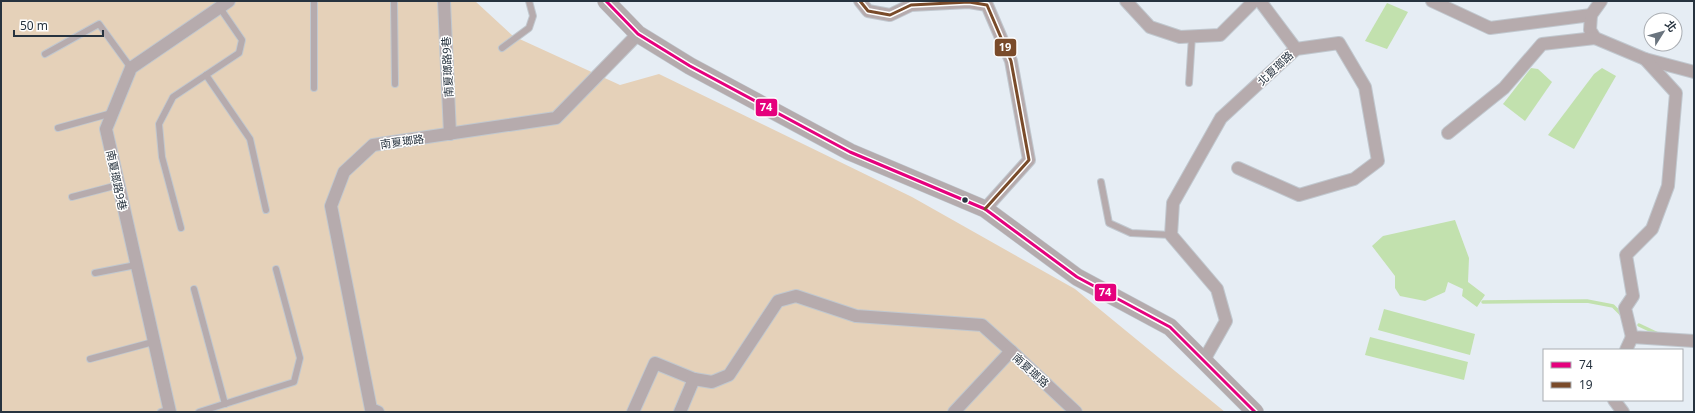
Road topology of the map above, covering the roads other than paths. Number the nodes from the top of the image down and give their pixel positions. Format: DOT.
graph roads {
  1 [pos="314,1"];
  2 [pos="394,1"];
  3 [pos="444,1"];
  4 [pos="529,1"];
  5 [pos="606,1"];
  6 [pos="860,1"];
  7 [pos="1126,1"];
  8 [pos="1254,1"];
  9 [pos="1260,1"];
  10 [pos="1432,1"];
  11 [pos="1601,1"];
  12 [pos="225,5"];
  13 [pos="1591,15"];
  14 [pos="638,34"];
  15 [pos="1192,36"];
  16 [pos="1595,38"];
  17 [pos="502,48"];
  18 [pos="1296,49"];
  19 [pos="45,54"];
  20 [pos="1645,59"];
  21 [pos="131,68"];
  22 [pos="1694,72"];
  23 [pos="206,75"];
  24 [pos="1188,83"];
  25 [pos="396,84"];
  26 [pos="314,88"];
  27 [pos="112,113"];
  28 [pos="58,128"];
  29 [pos="1448,133"];
  30 [pos="450,134"];
  31 [pos="1238,168"];
  32 [pos="1101,182"];
  33 [pos="118,185"];
  34 [pos="72,197"];
  35 [pos="984,209"];
  36 [pos="266,210"];
  37 [pos="181,228"];
  38 [pos="1170,235"];
  39 [pos="136,265"];
  40 [pos="276,269"];
  41 [pos="95,273"];
  42 [pos="194,289"];
  43 [pos="1632,337"];
  44 [pos="1694,341"];
  45 [pos="153,342"];
  46 [pos="1626,349"];
  47 [pos="1011,351"];
  48 [pos="90,359"];
  49 [pos="1204,360"];
  50 [pos="694,379"];
  51 [pos="1615,401"];
  52 [pos="225,404"];
  53 [pos="167,411"];
  54 [pos="372,411"];
  55 [pos="199,412"];
  56 [pos="633,412"];
  57 [pos="680,412"];
  58 [pos="954,412"];
  59 [pos="1076,412"];
  60 [pos="1255,412"];
  61 [pos="1623,412"];
  1 -- 26 [label="lane"];
  2 -- 25 [label="lane"];
  3 -- 30 [label="street, 南夏瑯路9巷"];
  4 -- 17 [label="lane"];
  5 -- 14 [label="street"];
  6 -- 35 [label="street"];
  7 -- 15 [label="street"];
  8 -- 15 [label="street"];
  9 -- 18 [label="street"];
  10 -- 13 [label="street"];
  11 -- 13 [label="street"];
  12 -- 21 [label="street"];
  12 -- 23 [label="lane"];
  13 -- 16 [label="street"];
  14 -- 30 [label="street, 南夏瑯路"];
  14 -- 35 [label="street"];
  15 -- 24 [label="lane"];
  16 -- 20 [label="street"];
  16 -- 29 [label="street"];
  18 -- 31 [label="street, 北夏瑯路"];
  18 -- 38 [label="street, 北夏瑯路"];
  19 -- 21 [label="lane"];
  20 -- 22 [label="street"];
  20 -- 43 [label="street"];
  21 -- 27 [label="street, 南夏瑯路9巷"];
  23 -- 36 [label="lane"];
  23 -- 37 [label="lane"];
  27 -- 28 [label="lane"];
  27 -- 33 [label="street, 南夏瑯路9巷"];
  30 -- 54 [label="street, 南夏瑯路"];
  32 -- 38 [label="lane"];
  33 -- 34 [label="lane"];
  33 -- 39 [label="street, 南夏瑯路9巷"];
  35 -- 49 [label="street"];
  38 -- 49 [label="street"];
  39 -- 41 [label="lane"];
  39 -- 45 [label="street, 南夏瑯路9巷"];
  40 -- 52 [label="lane"];
  42 -- 52 [label="lane"];
  43 -- 44 [label="street"];
  43 -- 46 [label="street"];
  45 -- 48 [label="lane"];
  45 -- 53 [label="street, 南夏瑯路9巷"];
  47 -- 50 [label="street"];
  47 -- 58 [label="street, 南夏瑯路"];
  47 -- 59 [label="street, 南夏瑯路"];
  49 -- 60 [label="street"];
  50 -- 56 [label="street"];
  50 -- 57 [label="street"];
  51 -- 61 [label="street"];
  52 -- 55 [label="lane"];
}
